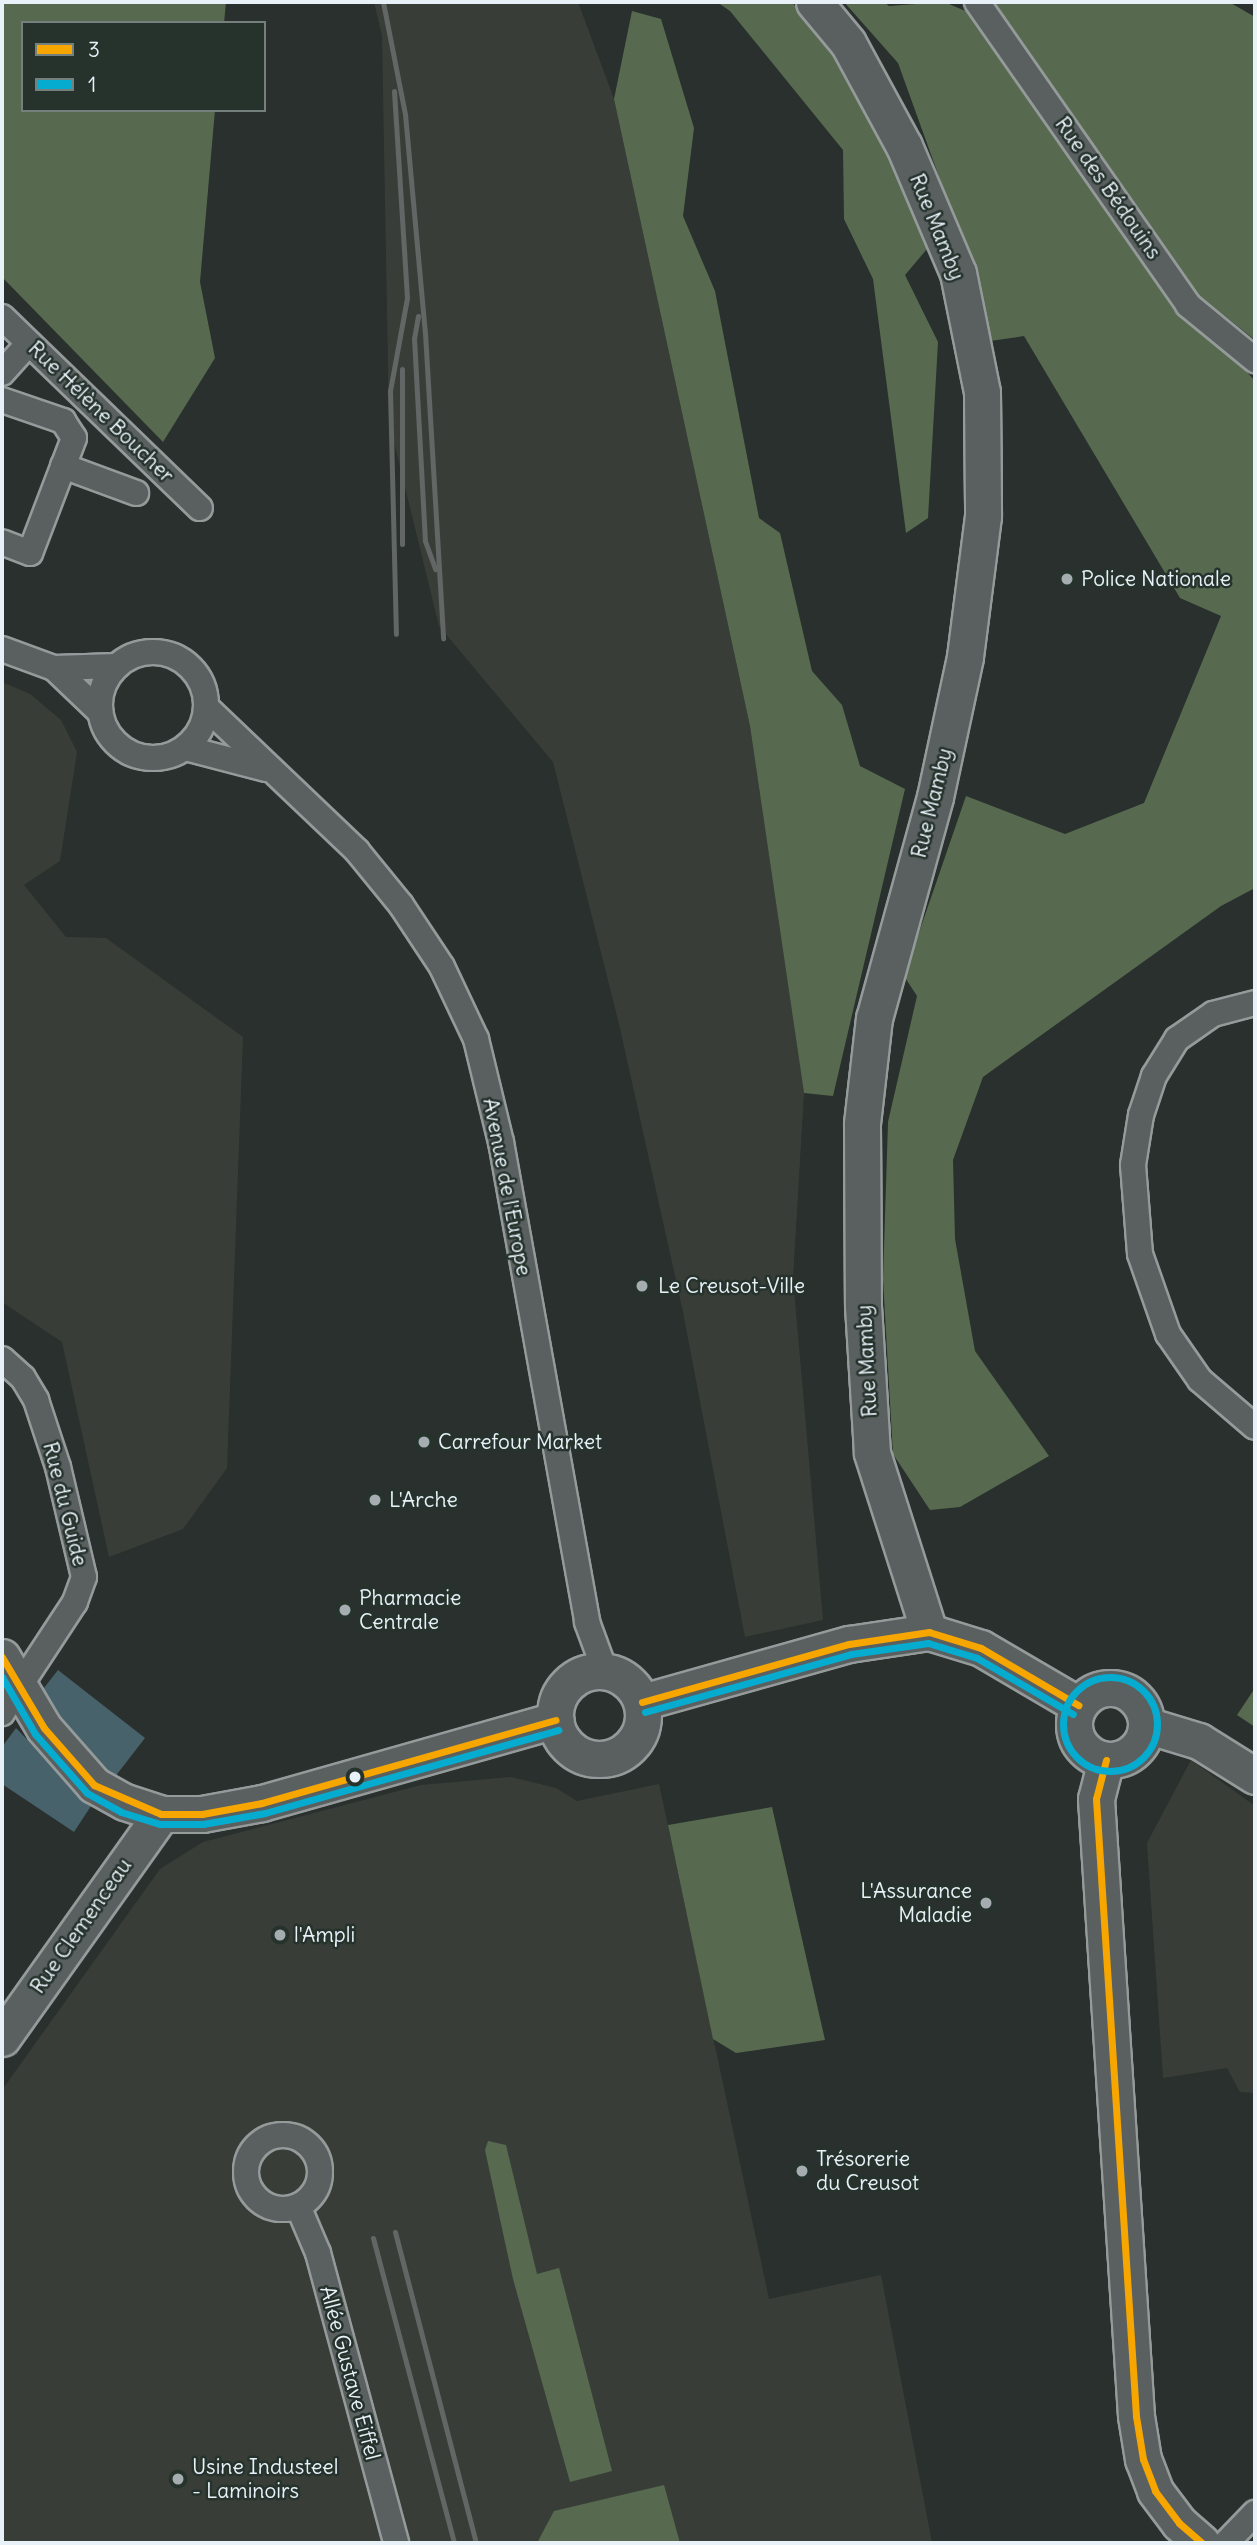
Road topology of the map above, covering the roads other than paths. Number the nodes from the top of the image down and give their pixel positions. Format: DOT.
graph roads {
  1 [pos="814,2"];
  2 [pos="977,2"];
  3 [pos="2,317"];
  4 [pos="29,342"];
  5 [pos="1255,360"];
  6 [pos="2,373"];
  7 [pos="2,400"];
  8 [pos="64,466"];
  9 [pos="136,493"];
  10 [pos="200,508"];
  11 [pos="2,542"];
  12 [pos="2,649"];
  13 [pos="117,666"];
  14 [pos="54,667"];
  15 [pos="206,707"];
  16 [pos="100,712"];
  17 [pos="185,748"];
  18 [pos="268,770"];
  19 [pos="1255,1003"];
  20 [pos="2,1359"];
  21 [pos="1255,1427"];
  22 [pos="929,1632"];
  23 [pos="2,1657"];
  24 [pos="605,1671"];
  25 [pos="653,1699"];
  26 [pos="11,1700"];
  27 [pos="1078,1706"];
  28 [pos="555,1720"];
  29 [pos="1146,1725"];
  30 [pos="1106,1760"];
  31 [pos="1255,1776"];
  32 [pos="161,1814"];
  33 [pos="2,2038"];
  34 [pos="298,2206"];
  35 [pos="1255,2513"];
  36 [pos="396,2543"];
  37 [pos="1202,2543"];
  38 [pos="1226,2543"];
  1 -- 22 [label="main road, Rue Mamby"];
  2 -- 5 [label="street, Rue des Bédouins"];
  3 -- 4 [label="street, Rue Hélène Boucher"];
  4 -- 6 [label="street"];
  4 -- 10 [label="street, Rue Hélène Boucher"];
  7 -- 8 [label="street"];
  8 -- 9 [label="street"];
  8 -- 11 [label="street"];
  12 -- 14 [label="street"];
  13 -- 14 [label="street"];
  13 -- 15 [label="street"];
  13 -- 16 [label="street"];
  14 -- 16 [label="street"];
  15 -- 17 [label="street"];
  15 -- 18 [label="street, Avenue de l'Europe"];
  16 -- 17 [label="street"];
  17 -- 18 [label="street, Avenue de l'Europe"];
  18 -- 24 [label="street, Avenue de l'Europe"];
  19 -- 21 [label="street"];
  20 -- 26 [label="street, Rue du Guide"];
  22 -- 25 [label="main road"];
  22 -- 27 [label="main road"];
  23 -- 26 [label="main road"];
  24 -- 25 [label="main road"];
  24 -- 28 [label="main road"];
  25 -- 28 [label="main road"];
  26 -- 32 [label="main road"];
  27 -- 29 [label="main road"];
  27 -- 30 [label="main road"];
  28 -- 32 [label="main road"];
  29 -- 30 [label="main road"];
  29 -- 31 [label="main road"];
  30 -- 37 [label="main road"];
  32 -- 33 [label="main road, Rue Clemenceau"];
  34 -- 36 [label="street, Allée Gustave Eiffel"];
  35 -- 38 [label="street"];
}
